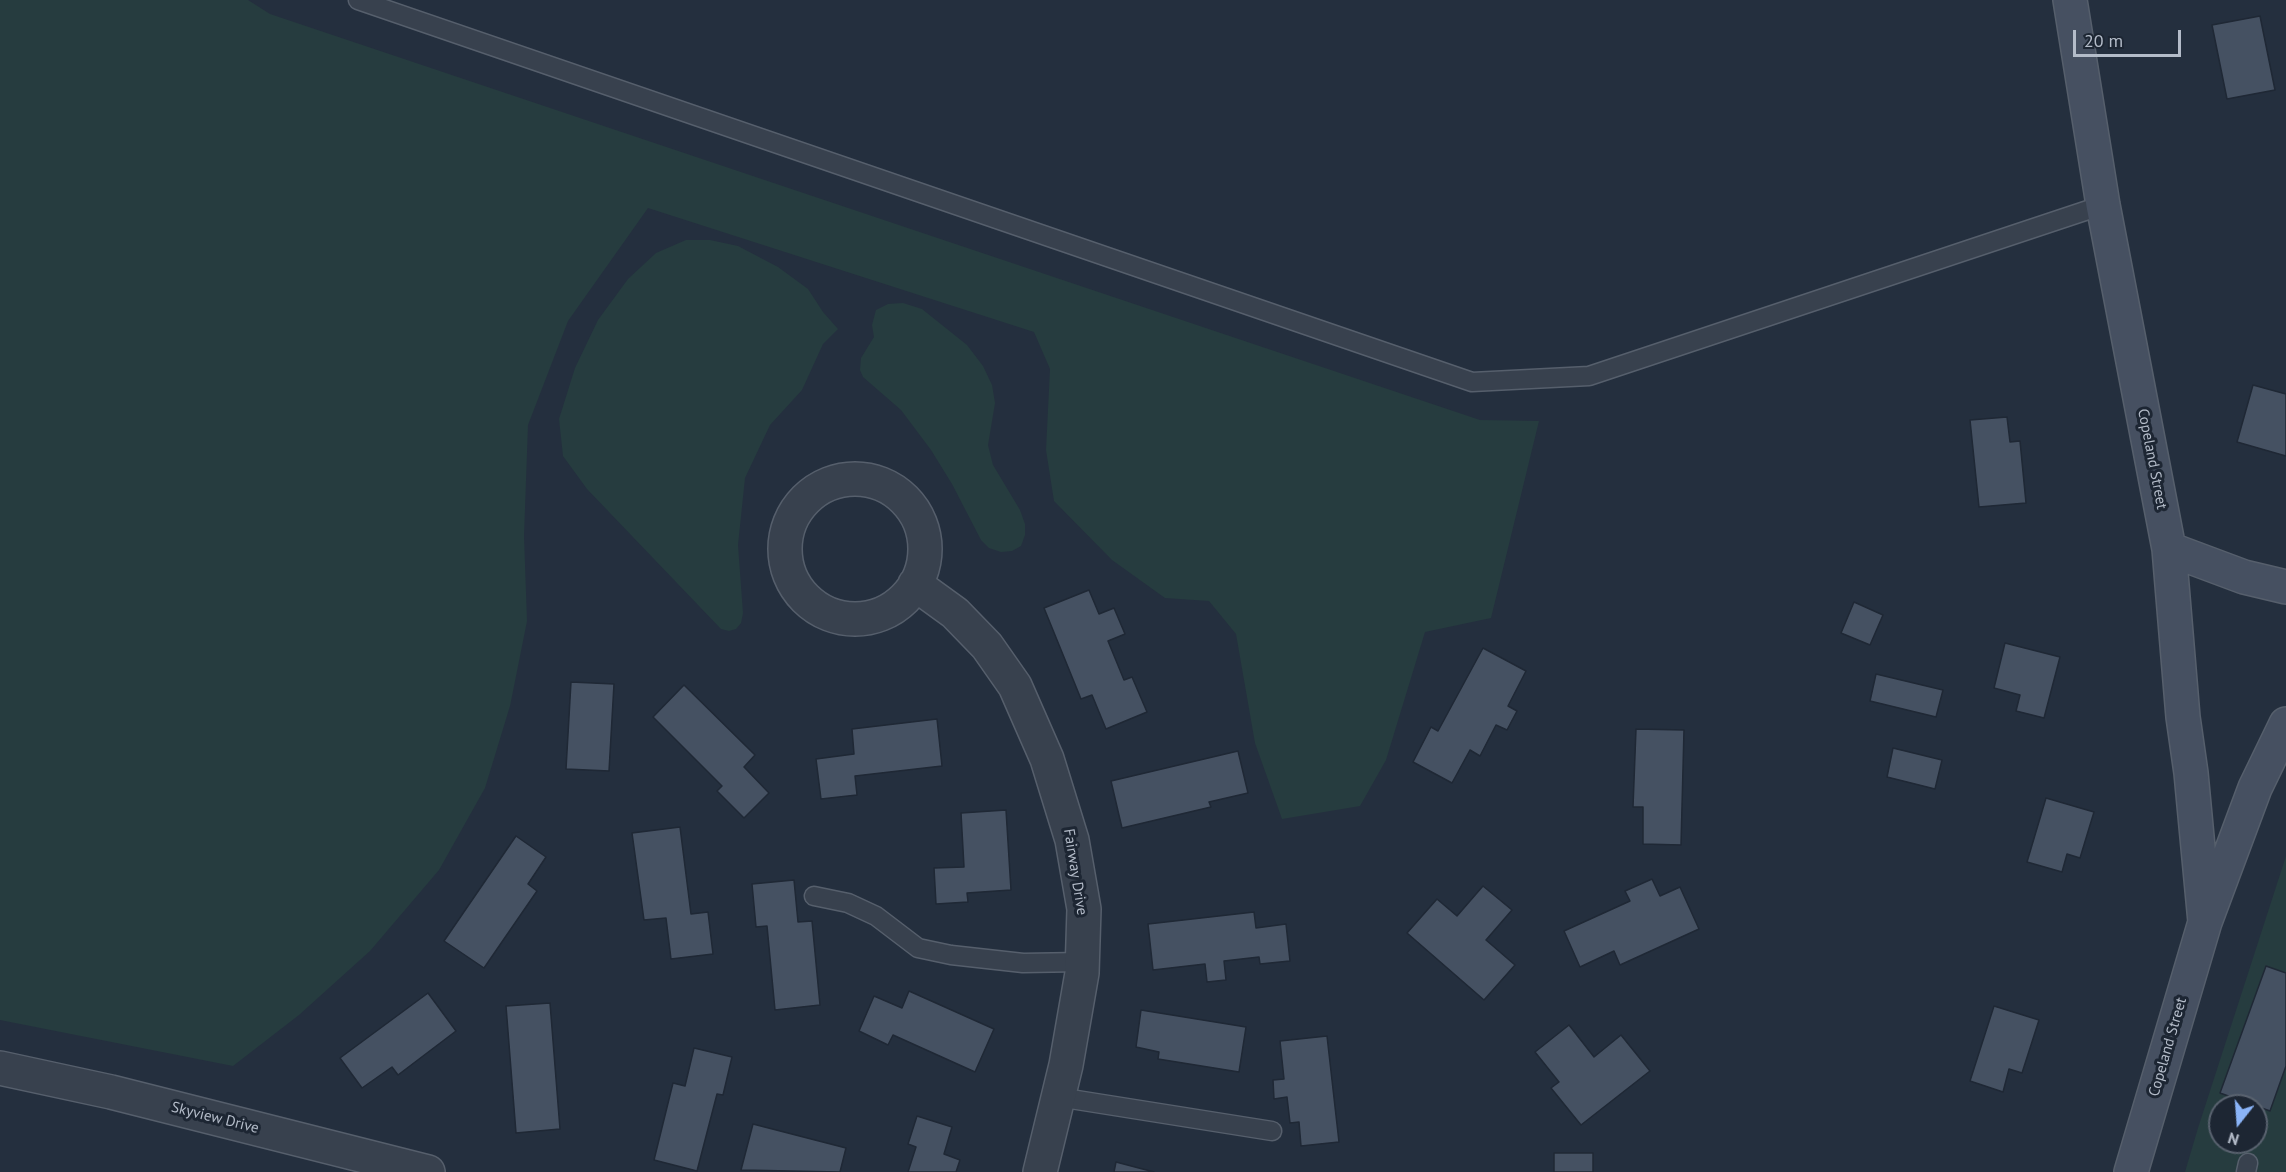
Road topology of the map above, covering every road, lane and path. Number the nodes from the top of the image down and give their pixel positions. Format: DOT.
graph roads {
  1 [pos="358,0"];
  2 [pos="2070,0"];
  3 [pos="2103,205"];
  4 [pos="2169,549"];
  5 [pos="915,584"];
  6 [pos="2286,587"];
  7 [pos="2283,729"];
  8 [pos="814,896"];
  9 [pos="2205,922"];
  10 [pos="1082,962"];
  11 [pos="0,1068"];
  12 [pos="1058,1097"];
  13 [pos="1272,1131"];
  14 [pos="428,1172"];
  15 [pos="1040,1172"];
  16 [pos="2131,1172"];
  1 -- 3 [label="lane"];
  2 -- 3 [label="street, Copeland Street"];
  3 -- 4 [label="street, Copeland Street"];
  4 -- 6 [label="street"];
  4 -- 9 [label="street, Copeland Street"];
  5 -- 5 [label="street"];
  5 -- 10 [label="street, Fairway Drive"];
  7 -- 9 [label="street, Copeland Street"];
  8 -- 10 [label="lane"];
  9 -- 16 [label="street, Copeland Street"];
  10 -- 12 [label="street, Fairway Drive"];
  11 -- 14 [label="street, Skyview Drive"];
  12 -- 13 [label="lane"];
  12 -- 15 [label="street, Fairway Drive"];
}
